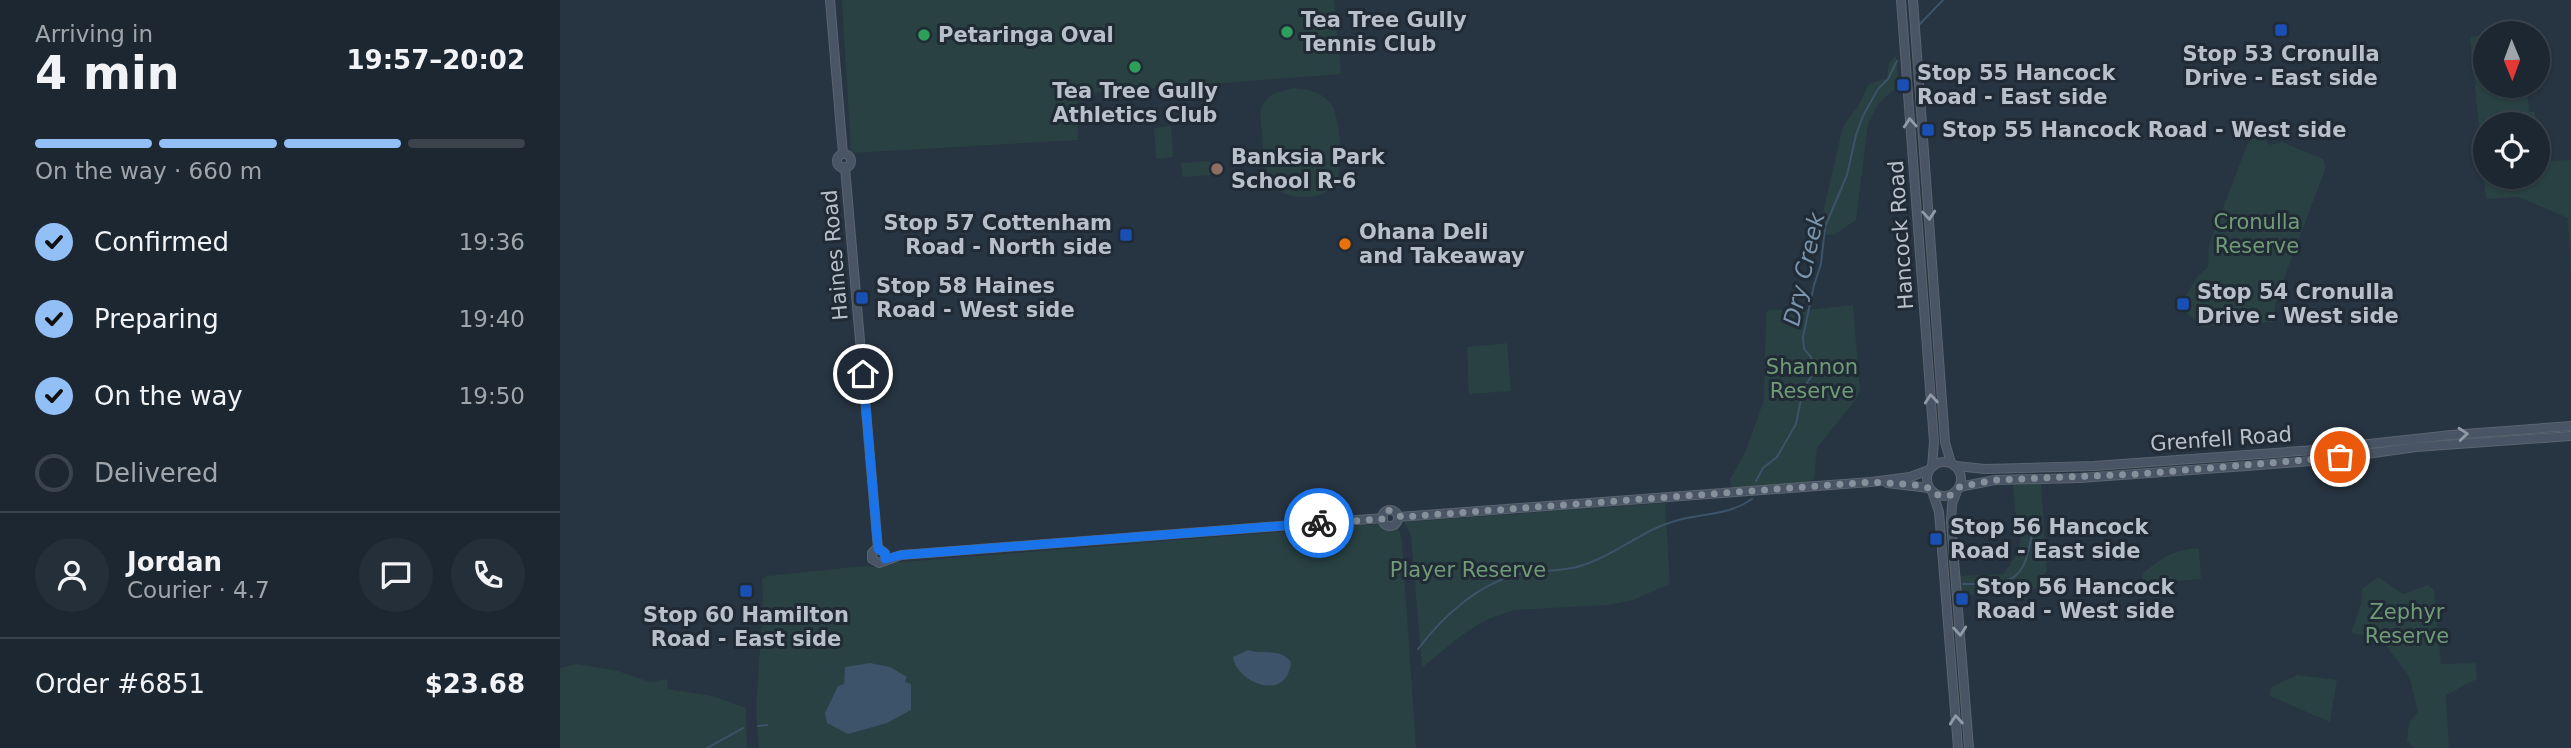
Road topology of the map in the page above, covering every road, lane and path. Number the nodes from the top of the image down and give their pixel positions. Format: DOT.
graph roads {
  1 [pos="830,0"];
  2 [pos="1901,0"];
  3 [pos="1913,0"];
  4 [pos="2571,426"];
  5 [pos="2571,436"];
  6 [pos="2289,452"];
  7 [pos="2290,463"];
  8 [pos="1954,464"];
  9 [pos="2053,467"];
  10 [pos="1930,468"];
  11 [pos="2054,478"];
  12 [pos="1871,482"];
  13 [pos="1958,489"];
  14 [pos="1931,490"];
  15 [pos="1963,669"];
  16 [pos="1954,692"];
  17 [pos="1966,708"];
  18 [pos="1958,748"];
  19 [pos="1969,748"];
  1 -- 12 [label="main road, Haines Road"];
  10 -- 2 [label="main road, Hancock Road, one-way"];
  3 -- 8 [label="main road, Hancock Road, one-way"];
  6 -- 4 [label="main road, Grenfell Road, one-way"];
  5 -- 7 [label="main road, Grenfell Road"];
  6 -- 7 [label="main road"];
  6 -- 9 [label="main road, Grenfell Road"];
  7 -- 11 [label="main road, Grenfell Road"];
  8 -- 9 [label="main road, Grenfell Road"];
  8 -- 10 [label="main road"];
  8 -- 13 [label="main road"];
  9 -- 11 [label="main road"];
  10 -- 12 [label="main road"];
  10 -- 14 [label="main road"];
  11 -- 13 [label="main road, Grenfell Road"];
  12 -- 14 [label="main road"];
  13 -- 14 [label="main road"];
  13 -- 15 [label="main road, one-way"];
  14 -- 16 [label="main road"];
  15 -- 16 [label="main road"];
  15 -- 17 [label="main road"];
  16 -- 17 [label="main road"];
  18 -- 16 [label="main road, one-way"];
  17 -- 19 [label="main road"];
}
